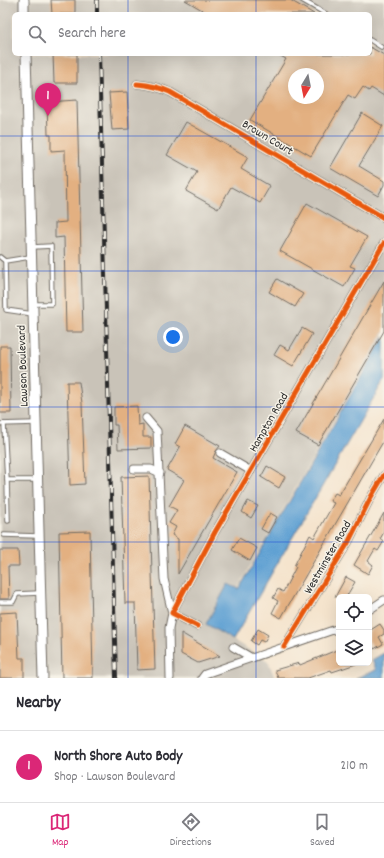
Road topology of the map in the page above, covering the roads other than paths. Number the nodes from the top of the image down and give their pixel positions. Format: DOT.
graph roads {
  1 [pos="24,0"];
  2 [pos="302,0"];
  3 [pos="24,12"];
  4 [pos="323,12"];
  5 [pos="372,41"];
  6 [pos="381,47"];
  7 [pos="26,56"];
  8 [pos="137,84"];
  9 [pos="384,218"];
  10 [pos="384,243"];
  11 [pos="31,247"];
  12 [pos="31,256"];
  13 [pos="0,257"];
  14 [pos="5,261"];
  15 [pos="33,304"];
  16 [pos="33,314"];
  17 [pos="146,418"];
  18 [pos="36,423"];
  19 [pos="2,424"];
  20 [pos="220,452"];
  21 [pos="134,469"];
  22 [pos="251,471"];
  23 [pos="160,473"];
  24 [pos="384,475"];
  25 [pos="7,480"];
  26 [pos="38,480"];
  27 [pos="8,521"];
  28 [pos="4,535"];
  29 [pos="39,536"];
  30 [pos="40,593"];
  31 [pos="384,600"];
  32 [pos="0,602"];
  33 [pos="372,608"];
  34 [pos="172,612"];
  35 [pos="197,626"];
  36 [pos="336,629"];
  37 [pos="233,647"];
  38 [pos="284,647"];
  39 [pos="252,658"];
  40 [pos="43,678"];
  41 [pos="170,678"];
  42 [pos="202,678"];
  1 -- 3 [label="main road"];
  2 -- 4 [label="lane"];
  5 -- 6 [label="lane"];
  7 -- 11 [label="main road, Lawson Boulevard"];
  8 -- 9 [label="street, Brown Court"];
  10 -- 22 [label="street, Hampton Road"];
  11 -- 12 [label="main road, Lawson Boulevard"];
  11 -- 15 [label="lane"];
  12 -- 14 [label="lane"];
  12 -- 15 [label="main road, Lawson Boulevard"];
  13 -- 14 [label="lane"];
  14 -- 16 [label="lane"];
  15 -- 16 [label="main road, Lawson Boulevard"];
  16 -- 18 [label="main road, Lawson Boulevard"];
  17 -- 23 [label="street"];
  18 -- 19 [label="lane"];
  18 -- 26 [label="main road, Lawson Boulevard"];
  19 -- 25 [label="lane"];
  20 -- 22 [label="street"];
  21 -- 23 [label="street"];
  22 -- 34 [label="street, Hampton Road"];
  23 -- 34 [label="street"];
  24 -- 38 [label="street, Westminster Road"];
  25 -- 26 [label="lane"];
  25 -- 27 [label="lane"];
  26 -- 29 [label="main road, Lawson Boulevard"];
  28 -- 29 [label="lane"];
  29 -- 30 [label="main road, Lawson Boulevard"];
  30 -- 32 [label="lane"];
  30 -- 40 [label="main road, Lawson Boulevard"];
  31 -- 33 [label="street"];
  34 -- 35 [label="street"];
  34 -- 41 [label="street"];
  36 -- 38 [label="street"];
  37 -- 39 [label="street"];
  38 -- 39 [label="street"];
  39 -- 42 [label="street"];
}
